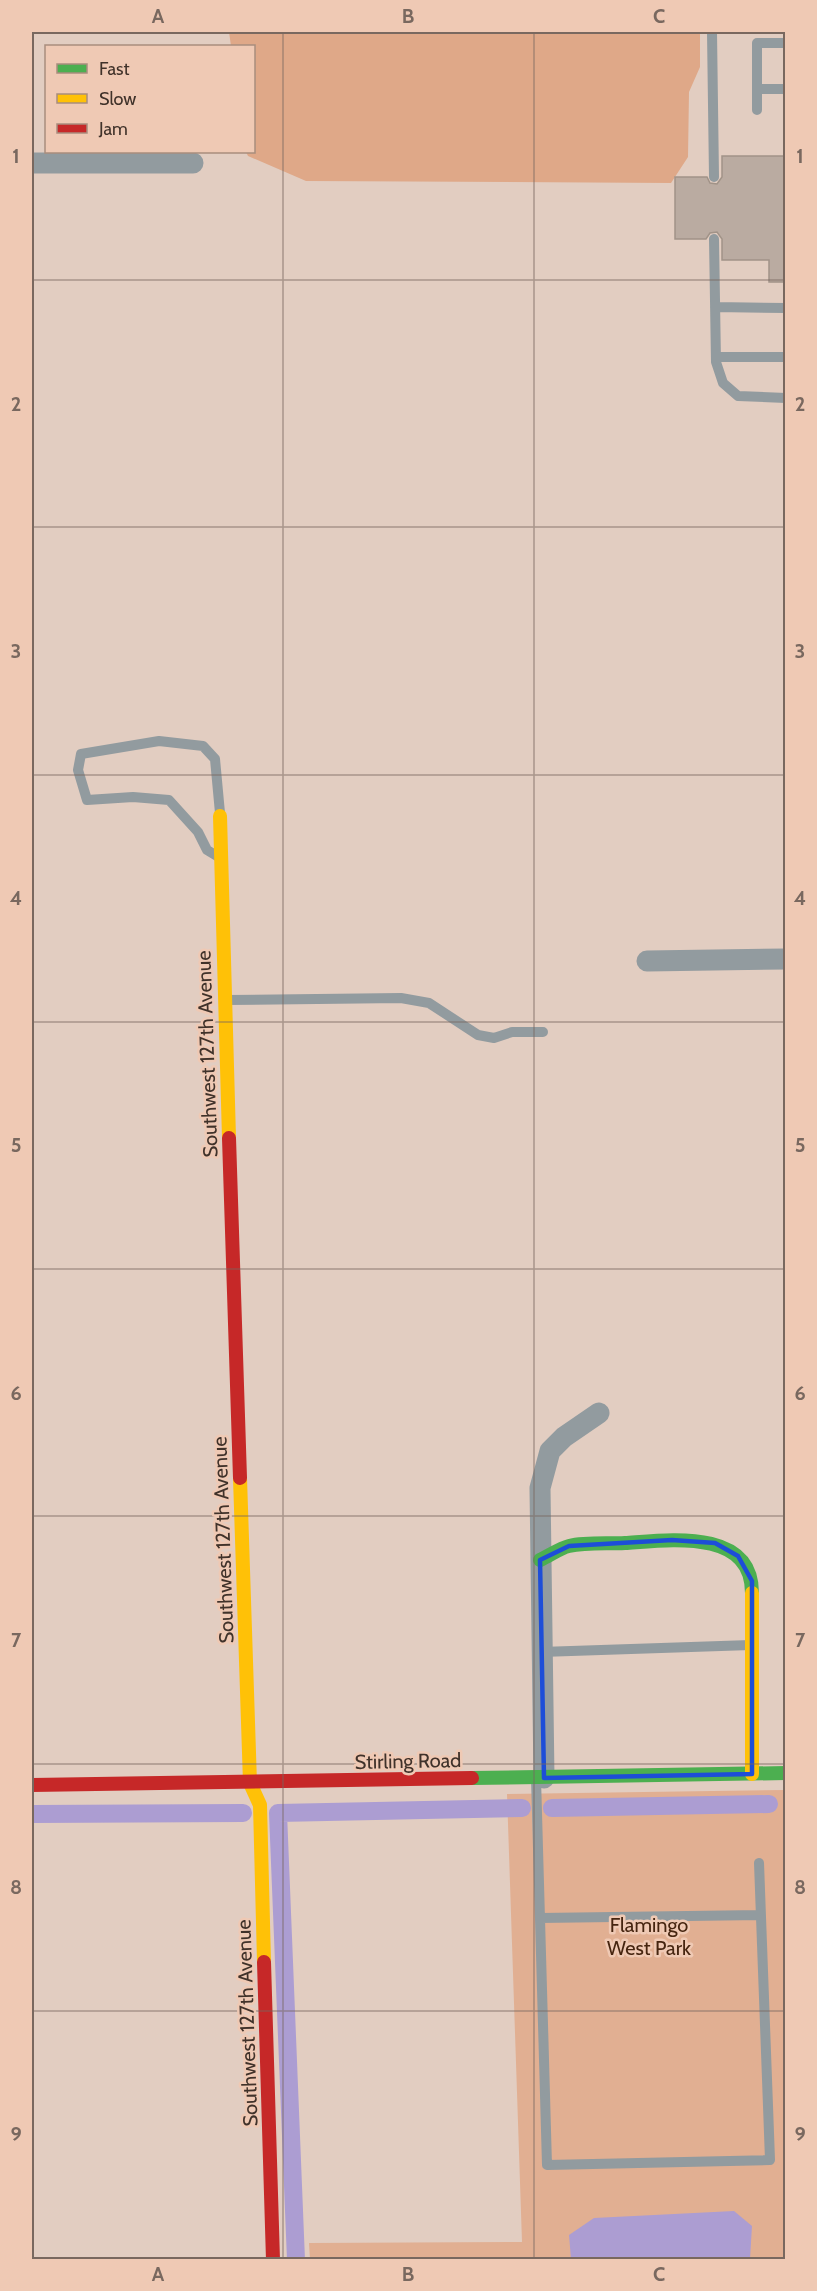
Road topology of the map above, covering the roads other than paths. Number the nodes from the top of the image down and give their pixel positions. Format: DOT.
graph roads {
  1 [pos="712,32"];
  2 [pos="757,37"];
  3 [pos="786,43"];
  4 [pos="757,89"];
  5 [pos="786,89"];
  6 [pos="757,110"];
  7 [pos="194,157"];
  8 [pos="32,163"];
  9 [pos="714,177"];
  10 [pos="714,239"];
  11 [pos="715,307"];
  12 [pos="786,308"];
  13 [pos="716,357"];
  14 [pos="786,357"];
  15 [pos="786,398"];
  16 [pos="220,816"];
  17 [pos="221,858"];
  18 [pos="786,959"];
  19 [pos="647,961"];
  20 [pos="224,1000"];
  21 [pos="543,1032"];
  22 [pos="599,1413"];
  23 [pos="540,1560"];
  24 [pos="752,1645"];
  25 [pos="542,1652"];
  26 [pos="786,1773"];
  27 [pos="752,1774"];
  28 [pos="540,1778"];
  29 [pos="250,1783"];
  30 [pos="32,1785"];
  31 [pos="759,1863"];
  32 [pos="761,1915"];
  33 [pos="540,1918"];
  34 [pos="273,2259"];
  1 -- 9 [label="lane"];
  2 -- 3 [label="lane"];
  2 -- 4 [label="lane"];
  4 -- 5 [label="lane"];
  4 -- 6 [label="lane"];
  7 -- 8 [label="street"];
  10 -- 11 [label="lane"];
  11 -- 12 [label="lane"];
  11 -- 13 [label="lane"];
  13 -- 14 [label="lane"];
  13 -- 15 [label="lane"];
  16 -- 17 [label="street, Southwest 127th Avenue"];
  16 -- 17 [label="lane"];
  17 -- 20 [label="street, Southwest 127th Avenue"];
  18 -- 19 [label="street"];
  20 -- 21 [label="lane"];
  20 -- 29 [label="street, Southwest 127th Avenue"];
  22 -- 23 [label="street"];
  23 -- 24 [label="street"];
  23 -- 25 [label="street"];
  24 -- 25 [label="lane"];
  24 -- 27 [label="street"];
  25 -- 28 [label="street"];
  26 -- 27 [label="street, Stirling Road"];
  27 -- 28 [label="street, Stirling Road"];
  28 -- 29 [label="street, Stirling Road"];
  28 -- 33 [label="lane"];
  29 -- 30 [label="street, Stirling Road"];
  29 -- 34 [label="street, Southwest 127th Avenue"];
  31 -- 32 [label="lane"];
  32 -- 33 [label="lane"];
  32 -- 33 [label="lane"];
}
